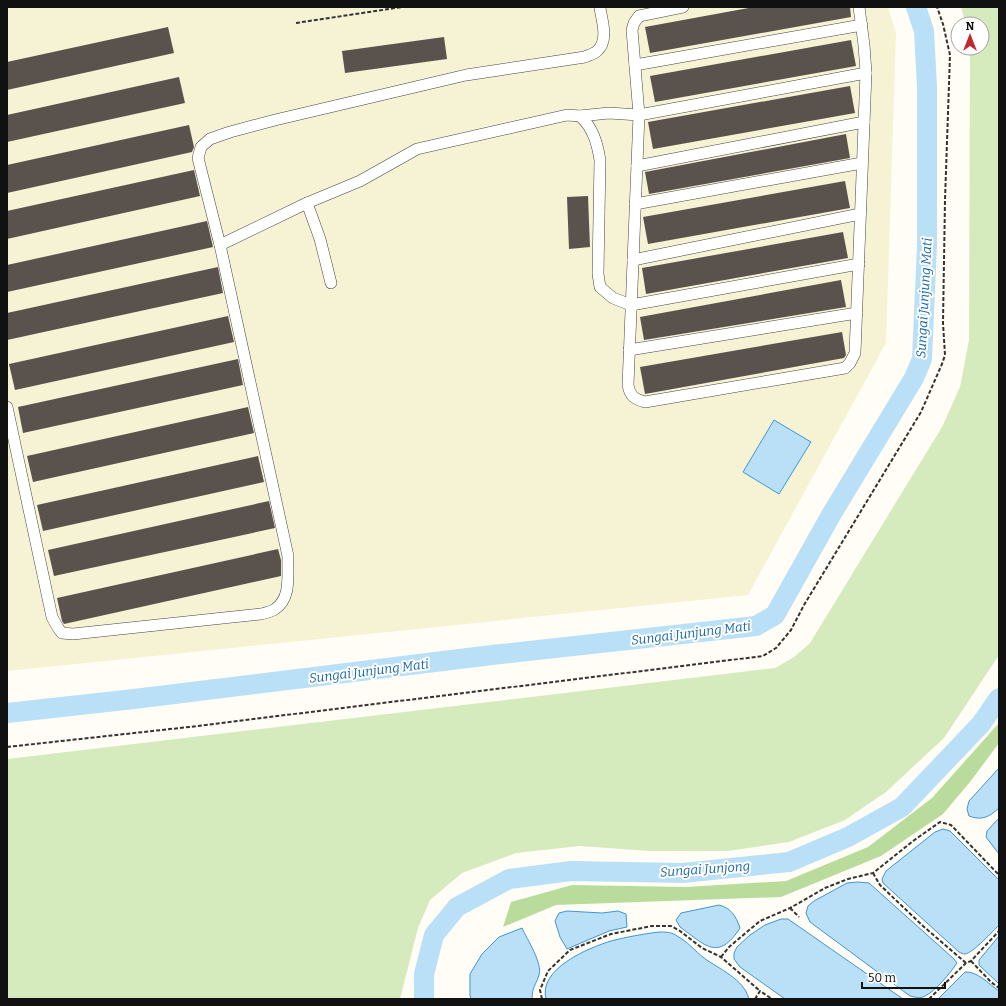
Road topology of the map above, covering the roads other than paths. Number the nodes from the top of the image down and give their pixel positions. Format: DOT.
graph roads {
  1 [pos="683,7"];
  2 [pos="859,7"];
  3 [pos="600,8"];
  4 [pos="862,25"];
  5 [pos="635,64"];
  6 [pos="866,73"];
  7 [pos="639,115"];
  8 [pos="580,116"];
  9 [pos="864,122"];
  10 [pos="862,163"];
  11 [pos="637,166"];
  12 [pos="307,203"];
  13 [pos="635,204"];
  14 [pos="860,214"];
  15 [pos="220,245"];
  16 [pos="633,260"];
  17 [pos="859,264"];
  18 [pos="331,283"];
  19 [pos="631,305"];
  20 [pos="857,313"];
  21 [pos="629,350"];
  22 [pos="7,407"];
  1 -- 5 [label="lane"];
  2 -- 4 [label="lane"];
  3 -- 15 [label="lane"];
  4 -- 5 [label="lane"];
  4 -- 6 [label="lane"];
  5 -- 7 [label="lane"];
  6 -- 7 [label="lane"];
  6 -- 9 [label="lane"];
  7 -- 8 [label="lane"];
  7 -- 11 [label="lane"];
  8 -- 12 [label="lane"];
  8 -- 19 [label="lane"];
  9 -- 10 [label="lane"];
  9 -- 11 [label="lane"];
  10 -- 13 [label="lane"];
  10 -- 14 [label="lane"];
  11 -- 13 [label="lane"];
  12 -- 15 [label="lane"];
  12 -- 18 [label="lane"];
  13 -- 16 [label="lane"];
  14 -- 16 [label="lane"];
  14 -- 17 [label="lane"];
  15 -- 22 [label="lane"];
  16 -- 19 [label="lane"];
  17 -- 19 [label="lane"];
  17 -- 20 [label="lane"];
  19 -- 21 [label="lane"];
  20 -- 21 [label="lane"];
  20 -- 21 [label="lane"];
}
